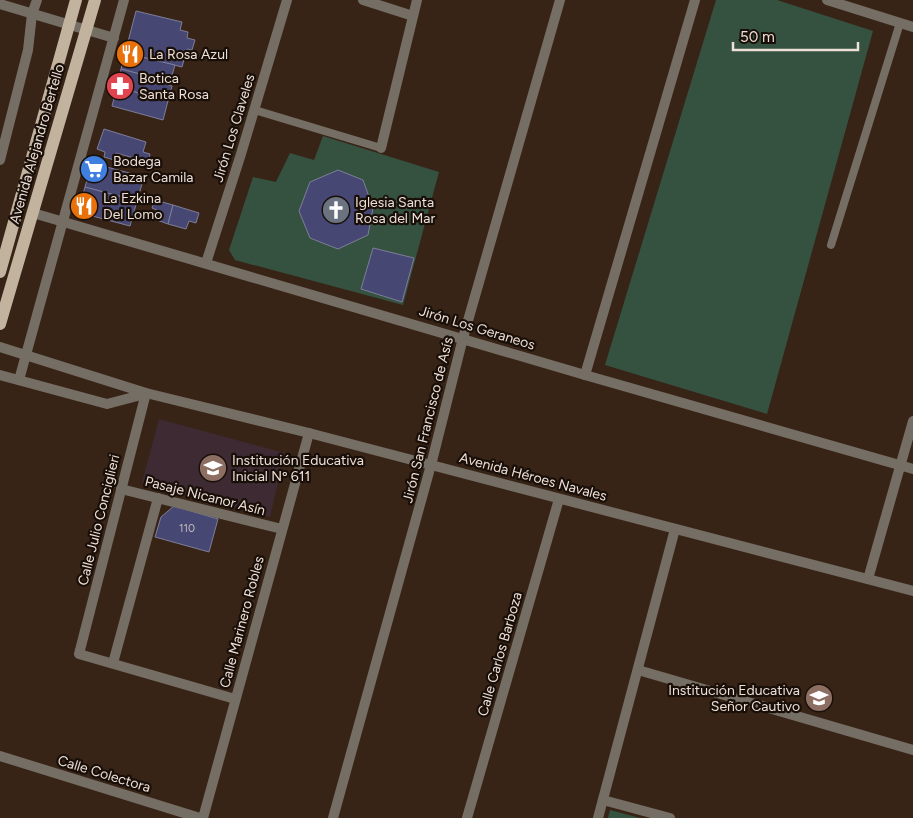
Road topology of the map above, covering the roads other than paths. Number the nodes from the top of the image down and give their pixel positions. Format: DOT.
graph roads {
  1 [pos="37,0"];
  2 [pos="76,0"];
  3 [pos="95,0"];
  4 [pos="124,0"];
  5 [pos="287,0"];
  6 [pos="363,0"];
  7 [pos="417,0"];
  8 [pos="560,0"];
  9 [pos="695,0"];
  10 [pos="827,0"];
  11 [pos="0,4"];
  12 [pos="32,14"];
  13 [pos="413,16"];
  14 [pos="900,23"];
  15 [pos="69,25"];
  16 [pos="913,27"];
  17 [pos="86,30"];
  18 [pos="114,38"];
  19 [pos="255,110"];
  20 [pos="380,148"];
  21 [pos="0,160"];
  22 [pos="33,213"];
  23 [pos="63,222"];
  24 [pos="831,245"];
  25 [pos="206,263"];
  26 [pos="0,272"];
  27 [pos="0,324"];
  28 [pos="463,338"];
  29 [pos="0,347"];
  30 [pos="25,354"];
  31 [pos="0,374"];
  32 [pos="585,375"];
  33 [pos="18,380"];
  34 [pos="146,393"];
  35 [pos="913,421"];
  36 [pos="308,433"];
  37 [pos="431,465"];
  38 [pos="900,465"];
  39 [pos="913,469"];
  40 [pos="121,489"];
  41 [pos="158,498"];
  42 [pos="559,499"];
  43 [pos="282,529"];
  44 [pos="675,529"];
  45 [pos="868,579"];
  46 [pos="913,591"];
  47 [pos="113,663"];
  48 [pos="638,670"];
  49 [pos="235,699"];
  50 [pos="913,750"];
  51 [pos="0,756"];
  52 [pos="603,800"];
  53 [pos="201,818"];
  54 [pos="334,818"];
  55 [pos="467,818"];
  56 [pos="598,818"];
  57 [pos="670,818"];
  1 -- 12 [label="street"];
  2 -- 15 [label="main road, Avenida Alejandro Bertello"];
  3 -- 17 [label="main road, Avenida Alejandro Bertello"];
  4 -- 18 [label="street"];
  5 -- 19 [label="street, Jirón Los Claveles"];
  6 -- 13 [label="street"];
  7 -- 13 [label="street"];
  8 -- 28 [label="street, Jirón San Francisco de Asís"];
  9 -- 32 [label="street"];
  10 -- 14 [label="street"];
  11 -- 12 [label="street"];
  12 -- 15 [label="street"];
  12 -- 21 [label="street"];
  13 -- 20 [label="street"];
  14 -- 16 [label="street"];
  14 -- 24 [label="lane"];
  15 -- 17 [label="street"];
  15 -- 26 [label="main road, Avenida Alejandro Bertello"];
  17 -- 18 [label="street"];
  17 -- 22 [label="main road, Avenida Alejandro Bertello"];
  18 -- 23 [label="street"];
  19 -- 20 [label="lane"];
  19 -- 25 [label="street, Jirón Los Claveles"];
  22 -- 23 [label="street, Jirón Los Geraneos"];
  22 -- 27 [label="main road, Avenida Alejandro Bertello"];
  23 -- 25 [label="street, Jirón Los Geraneos"];
  23 -- 30 [label="street"];
  25 -- 28 [label="street, Jirón Los Geraneos"];
  28 -- 32 [label="street, Jirón Los Geraneos"];
  28 -- 37 [label="street, Jirón San Francisco de Asís"];
  29 -- 30 [label="street, Avenida Héroes Navales"];
  30 -- 33 [label="street"];
  30 -- 34 [label="street, Avenida Héroes Navales"];
  31 -- 33 [label="street"];
  32 -- 38 [label="street, Jirón Los Geraneos"];
  33 -- 34 [label="street"];
  34 -- 36 [label="street, Avenida Héroes Navales"];
  34 -- 40 [label="street, Calle Julio Conciglieri"];
  35 -- 38 [label="street"];
  36 -- 37 [label="street, Avenida Héroes Navales"];
  36 -- 43 [label="street, Calle Marinero Robles"];
  37 -- 42 [label="street, Avenida Héroes Navales"];
  37 -- 54 [label="street, Jirón San Francisco de Asís"];
  38 -- 39 [label="street, Jirón Los Geraneos"];
  38 -- 45 [label="street"];
  40 -- 41 [label="street, Pasaje Nicanor Asín"];
  40 -- 47 [label="street, Calle Julio Conciglieri"];
  41 -- 43 [label="street, Pasaje Nicanor Asín"];
  41 -- 47 [label="street"];
  42 -- 44 [label="street, Avenida Héroes Navales"];
  42 -- 55 [label="street, Calle Carlos Barboza"];
  43 -- 49 [label="street, Calle Marinero Robles"];
  44 -- 45 [label="street, Avenida Héroes Navales"];
  44 -- 48 [label="street"];
  45 -- 46 [label="street, Avenida Héroes Navales"];
  47 -- 49 [label="street"];
  48 -- 50 [label="street"];
  48 -- 52 [label="street"];
  49 -- 53 [label="street, Calle Marinero Robles"];
  51 -- 53 [label="street, Calle Colectora"];
  52 -- 56 [label="street"];
  52 -- 57 [label="street"];
}
